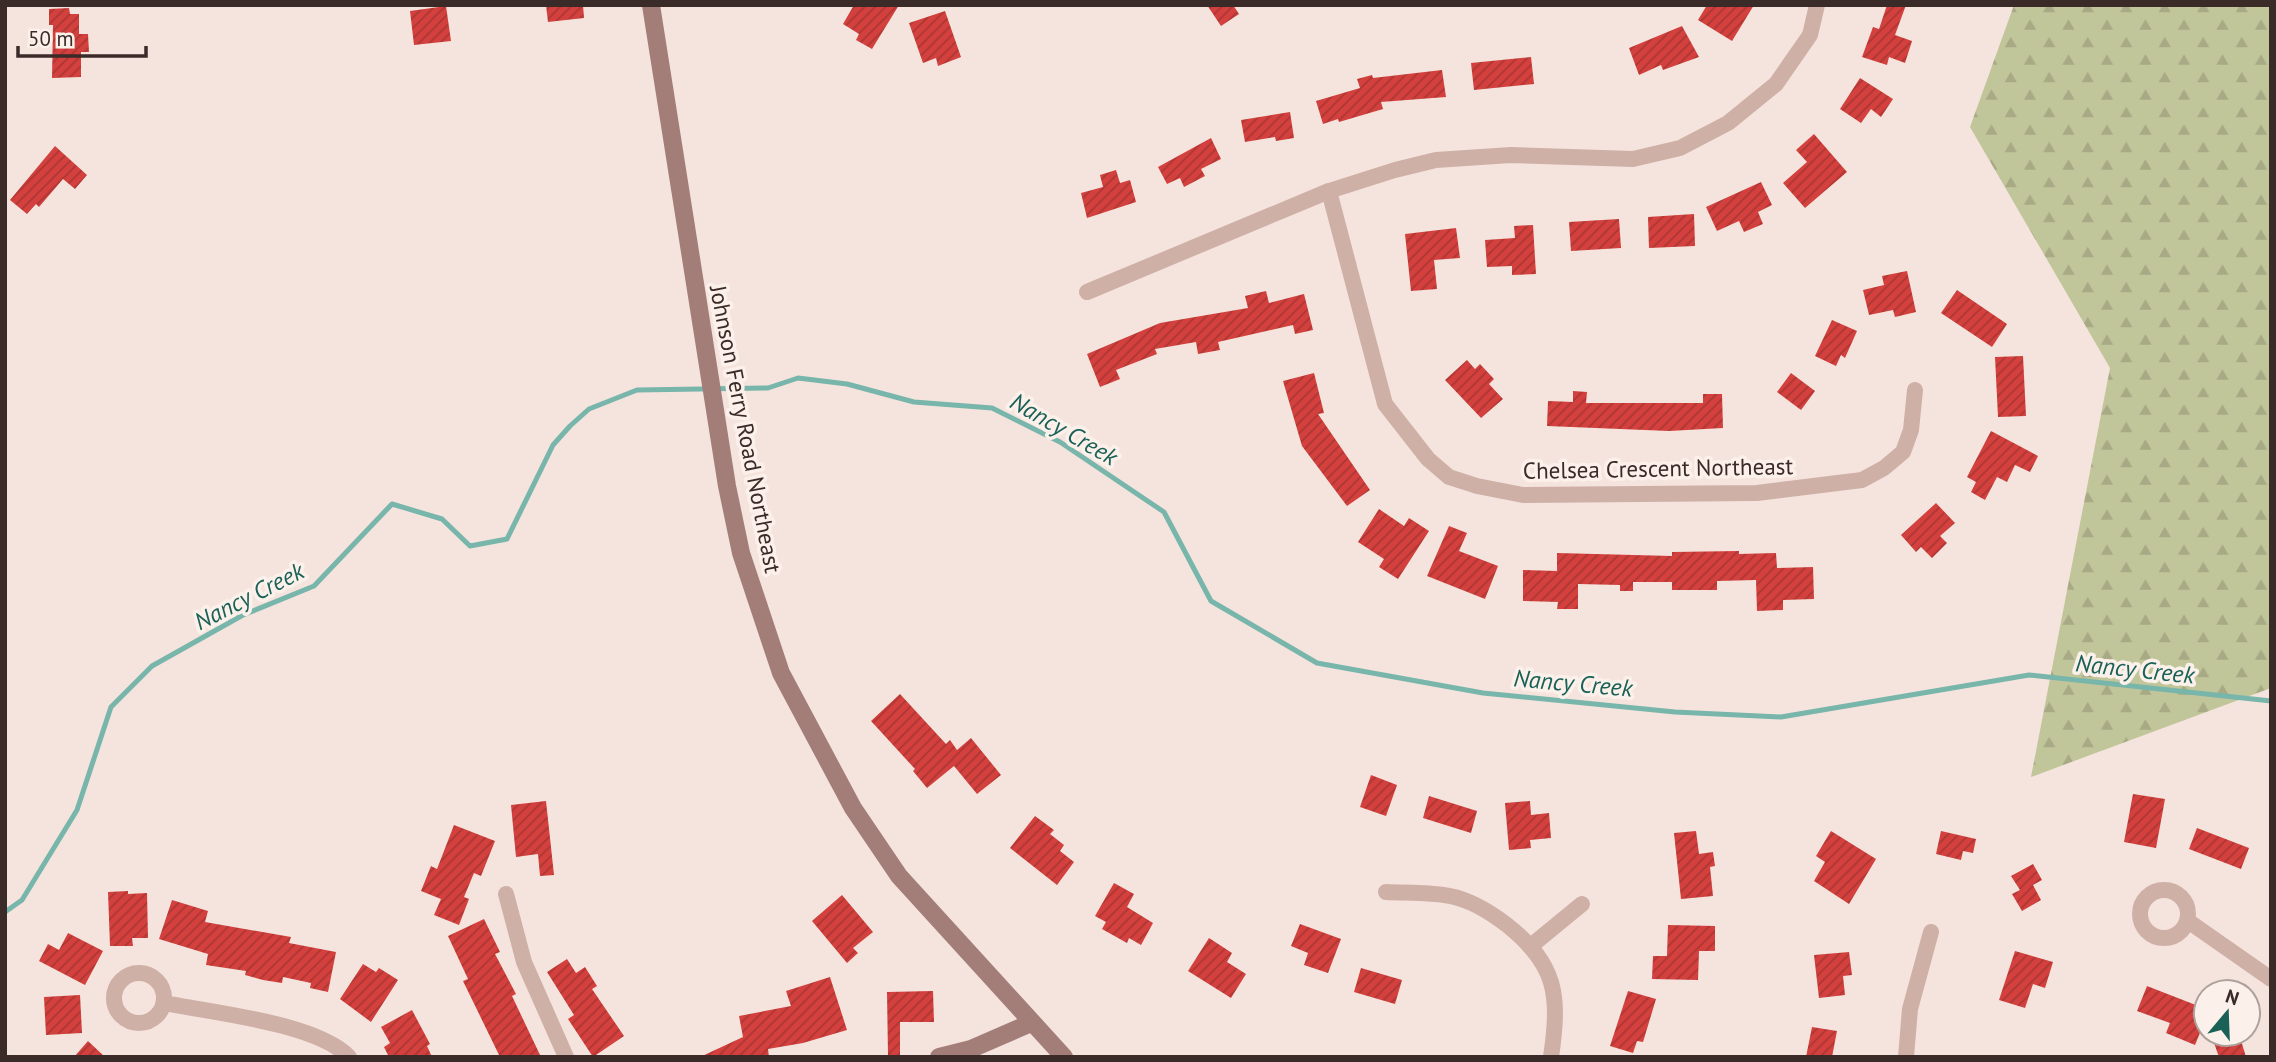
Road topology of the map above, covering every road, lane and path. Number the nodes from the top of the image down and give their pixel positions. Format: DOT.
graph roads {
  1 [pos="651,5"];
  2 [pos="1817,5"];
  3 [pos="1329,191"];
  4 [pos="1087,292"];
  5 [pos="1915,390"];
  6 [pos="1386,892"];
  7 [pos="506,894"];
  8 [pos="1582,904"];
  9 [pos="2188,921"];
  10 [pos="1931,932"];
  11 [pos="1532,945"];
  12 [pos="2271,979"];
  13 [pos="165,1003"];
  14 [pos="1031,1023"];
  15 [pos="349,1057"];
  16 [pos="566,1057"];
  17 [pos="939,1057"];
  18 [pos="1065,1057"];
  19 [pos="1551,1057"];
  20 [pos="1906,1057"];
  1 -- 14 [label="main road, Johnson Ferry Road Northeast"];
  2 -- 3 [label="street"];
  3 -- 4 [label="street"];
  3 -- 5 [label="street, Chelsea Crescent Northeast"];
  6 -- 11 [label="street"];
  7 -- 16 [label="street"];
  8 -- 11 [label="street"];
  9 -- 12 [label="street"];
  10 -- 20 [label="street"];
  11 -- 19 [label="street"];
  13 -- 15 [label="street"];
  14 -- 17 [label="main road"];
  14 -- 18 [label="main road, Johnson Ferry Road Northeast"];
}
